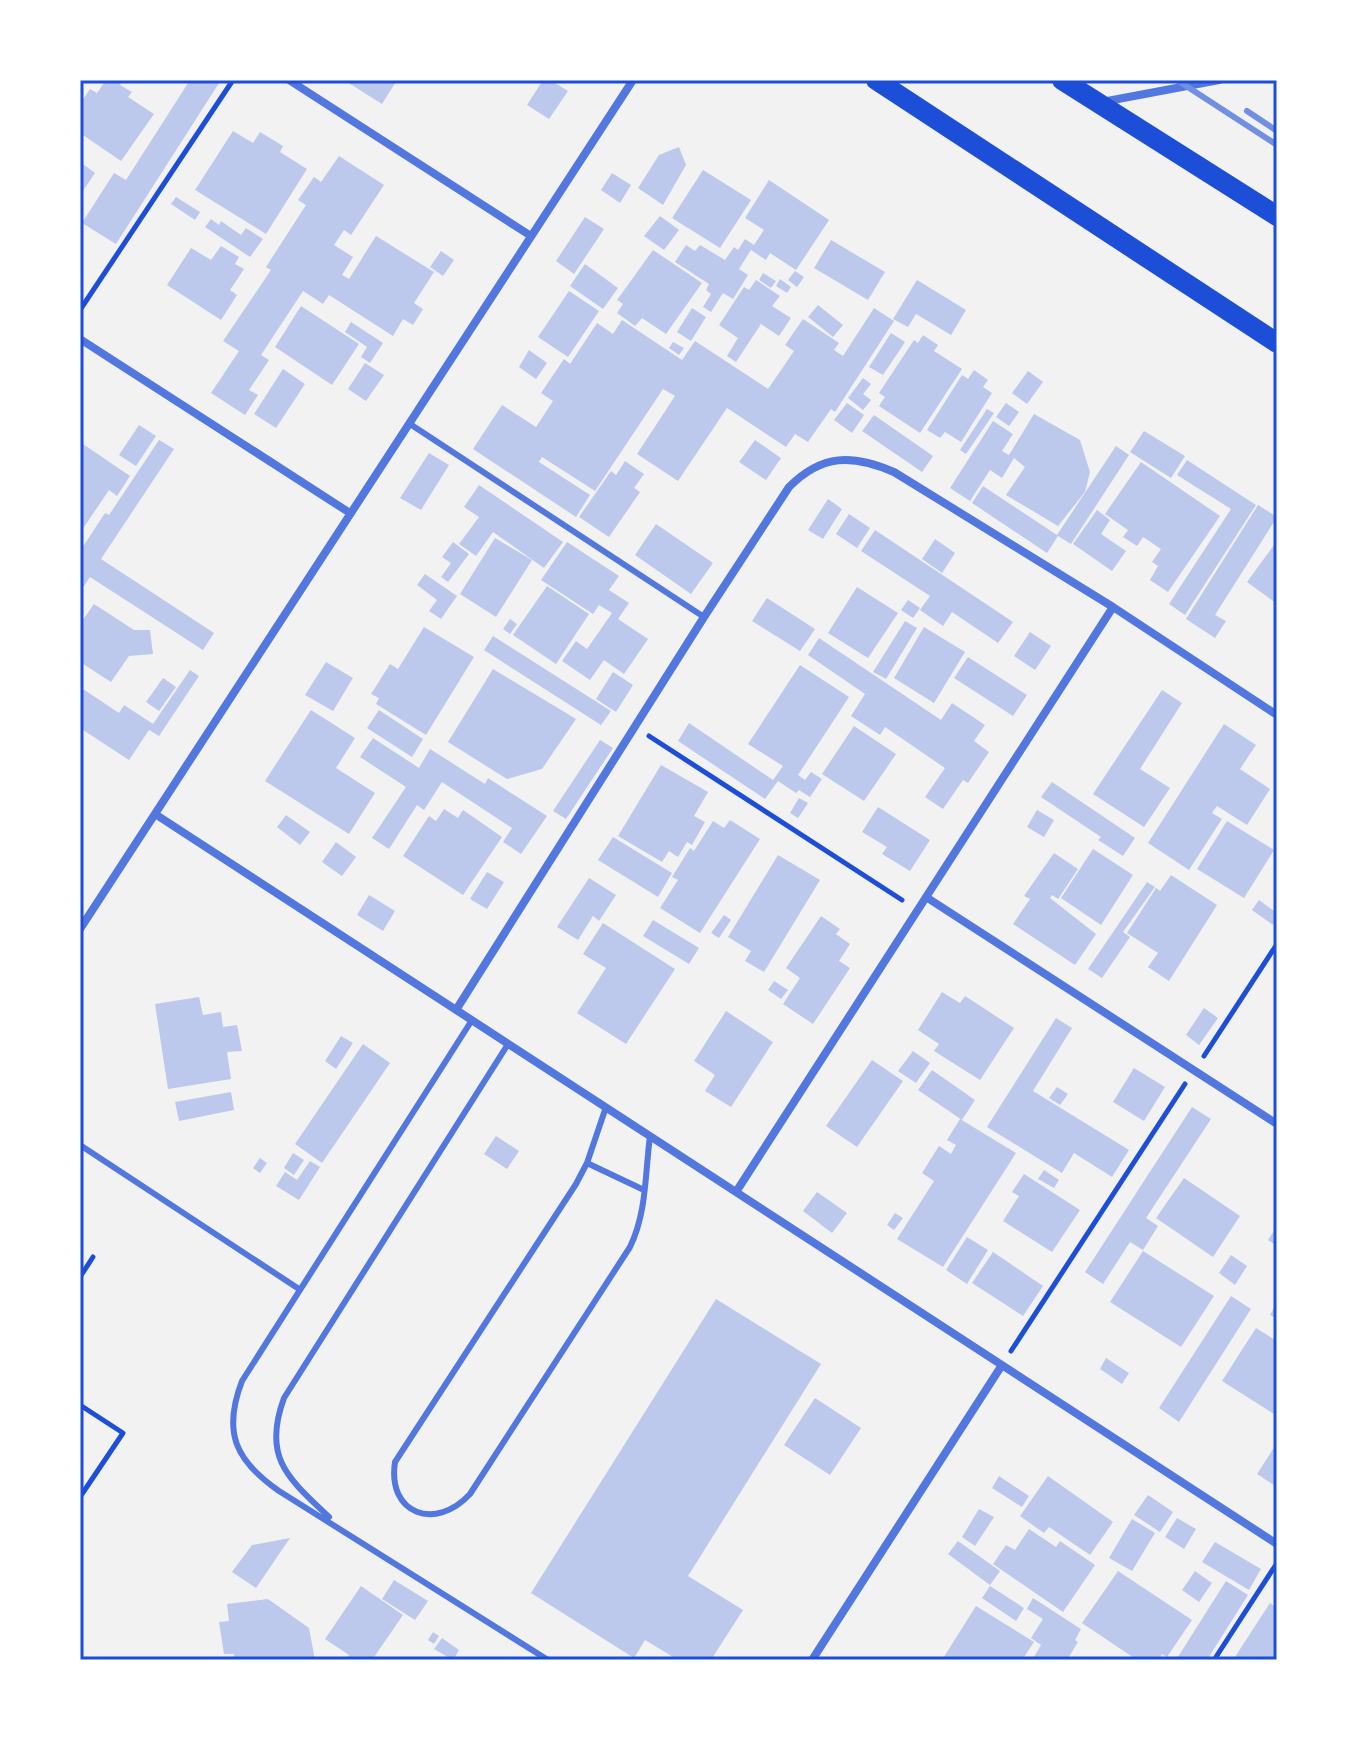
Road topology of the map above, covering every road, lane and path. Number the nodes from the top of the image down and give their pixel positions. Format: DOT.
graph roads {
  1 [pos="233,80"];
  2 [pos="289,80"];
  3 [pos="633,80"];
  4 [pos="876,80"];
  5 [pos="1062,80"];
  6 [pos="1219,80"];
  7 [pos="1097,103"];
  8 [pos="1277,216"];
  9 [pos="531,236"];
  10 [pos="80,310"];
  11 [pos="80,339"];
  12 [pos="1277,343"];
  13 [pos="410,424"];
  14 [pos="350,513"];
  15 [pos="1113,607"];
  16 [pos="704,617"];
  17 [pos="1277,715"];
  18 [pos="635,726"];
  19 [pos="155,814"];
  20 [pos="926,897"];
  21 [pos="918,910"];
  22 [pos="80,929"];
  23 [pos="1277,944"];
  24 [pos="456,1010"];
  25 [pos="472,1020"];
  26 [pos="508,1044"];
  27 [pos="1194,1071"];
  28 [pos="606,1107"];
  29 [pos="1277,1124"];
  30 [pos="650,1136"];
  31 [pos="80,1145"];
  32 [pos="587,1163"];
  33 [pos="644,1190"];
  34 [pos="736,1192"];
  35 [pos="93,1257"];
  36 [pos="80,1277"];
  37 [pos="299,1289"];
  38 [pos="1002,1365"];
  39 [pos="80,1405"];
  40 [pos="80,1497"];
  41 [pos="337,1525"];
  42 [pos="1277,1544"];
  43 [pos="1277,1563"];
  44 [pos="543,1659"];
  45 [pos="812,1660"];
  46 [pos="1214,1660"];
  1 -- 10 [label="path"];
  2 -- 9 [label="street"];
  3 -- 9 [label="street"];
  4 -- 12 [label="main road"];
  5 -- 7 [label="main road"];
  6 -- 7 [label="street"];
  7 -- 8 [label="main road"];
  9 -- 13 [label="street"];
  11 -- 14 [label="street"];
  13 -- 14 [label="street"];
  13 -- 16 [label="lane"];
  14 -- 19 [label="street"];
  15 -- 16 [label="street"];
  15 -- 17 [label="street"];
  15 -- 20 [label="street"];
  16 -- 18 [label="street"];
  18 -- 21 [label="path"];
  18 -- 24 [label="street"];
  19 -- 22 [label="street"];
  19 -- 24 [label="street"];
  20 -- 21 [label="street"];
  20 -- 27 [label="street"];
  21 -- 34 [label="street"];
  23 -- 27 [label="path"];
  24 -- 25 [label="street"];
  25 -- 26 [label="street"];
  25 -- 37 [label="lane"];
  26 -- 28 [label="street"];
  26 -- 41 [label="lane"];
  27 -- 29 [label="street"];
  27 -- 38 [label="path"];
  28 -- 30 [label="street"];
  28 -- 32 [label="lane"];
  30 -- 33 [label="lane"];
  30 -- 34 [label="street"];
  31 -- 37 [label="lane"];
  32 -- 33 [label="lane"];
  32 -- 33 [label="lane"];
  34 -- 38 [label="street"];
  35 -- 36 [label="path"];
  37 -- 41 [label="lane"];
  38 -- 42 [label="street"];
  38 -- 45 [label="street"];
  39 -- 40 [label="path"];
  41 -- 44 [label="lane"];
  43 -- 46 [label="path"];
}
